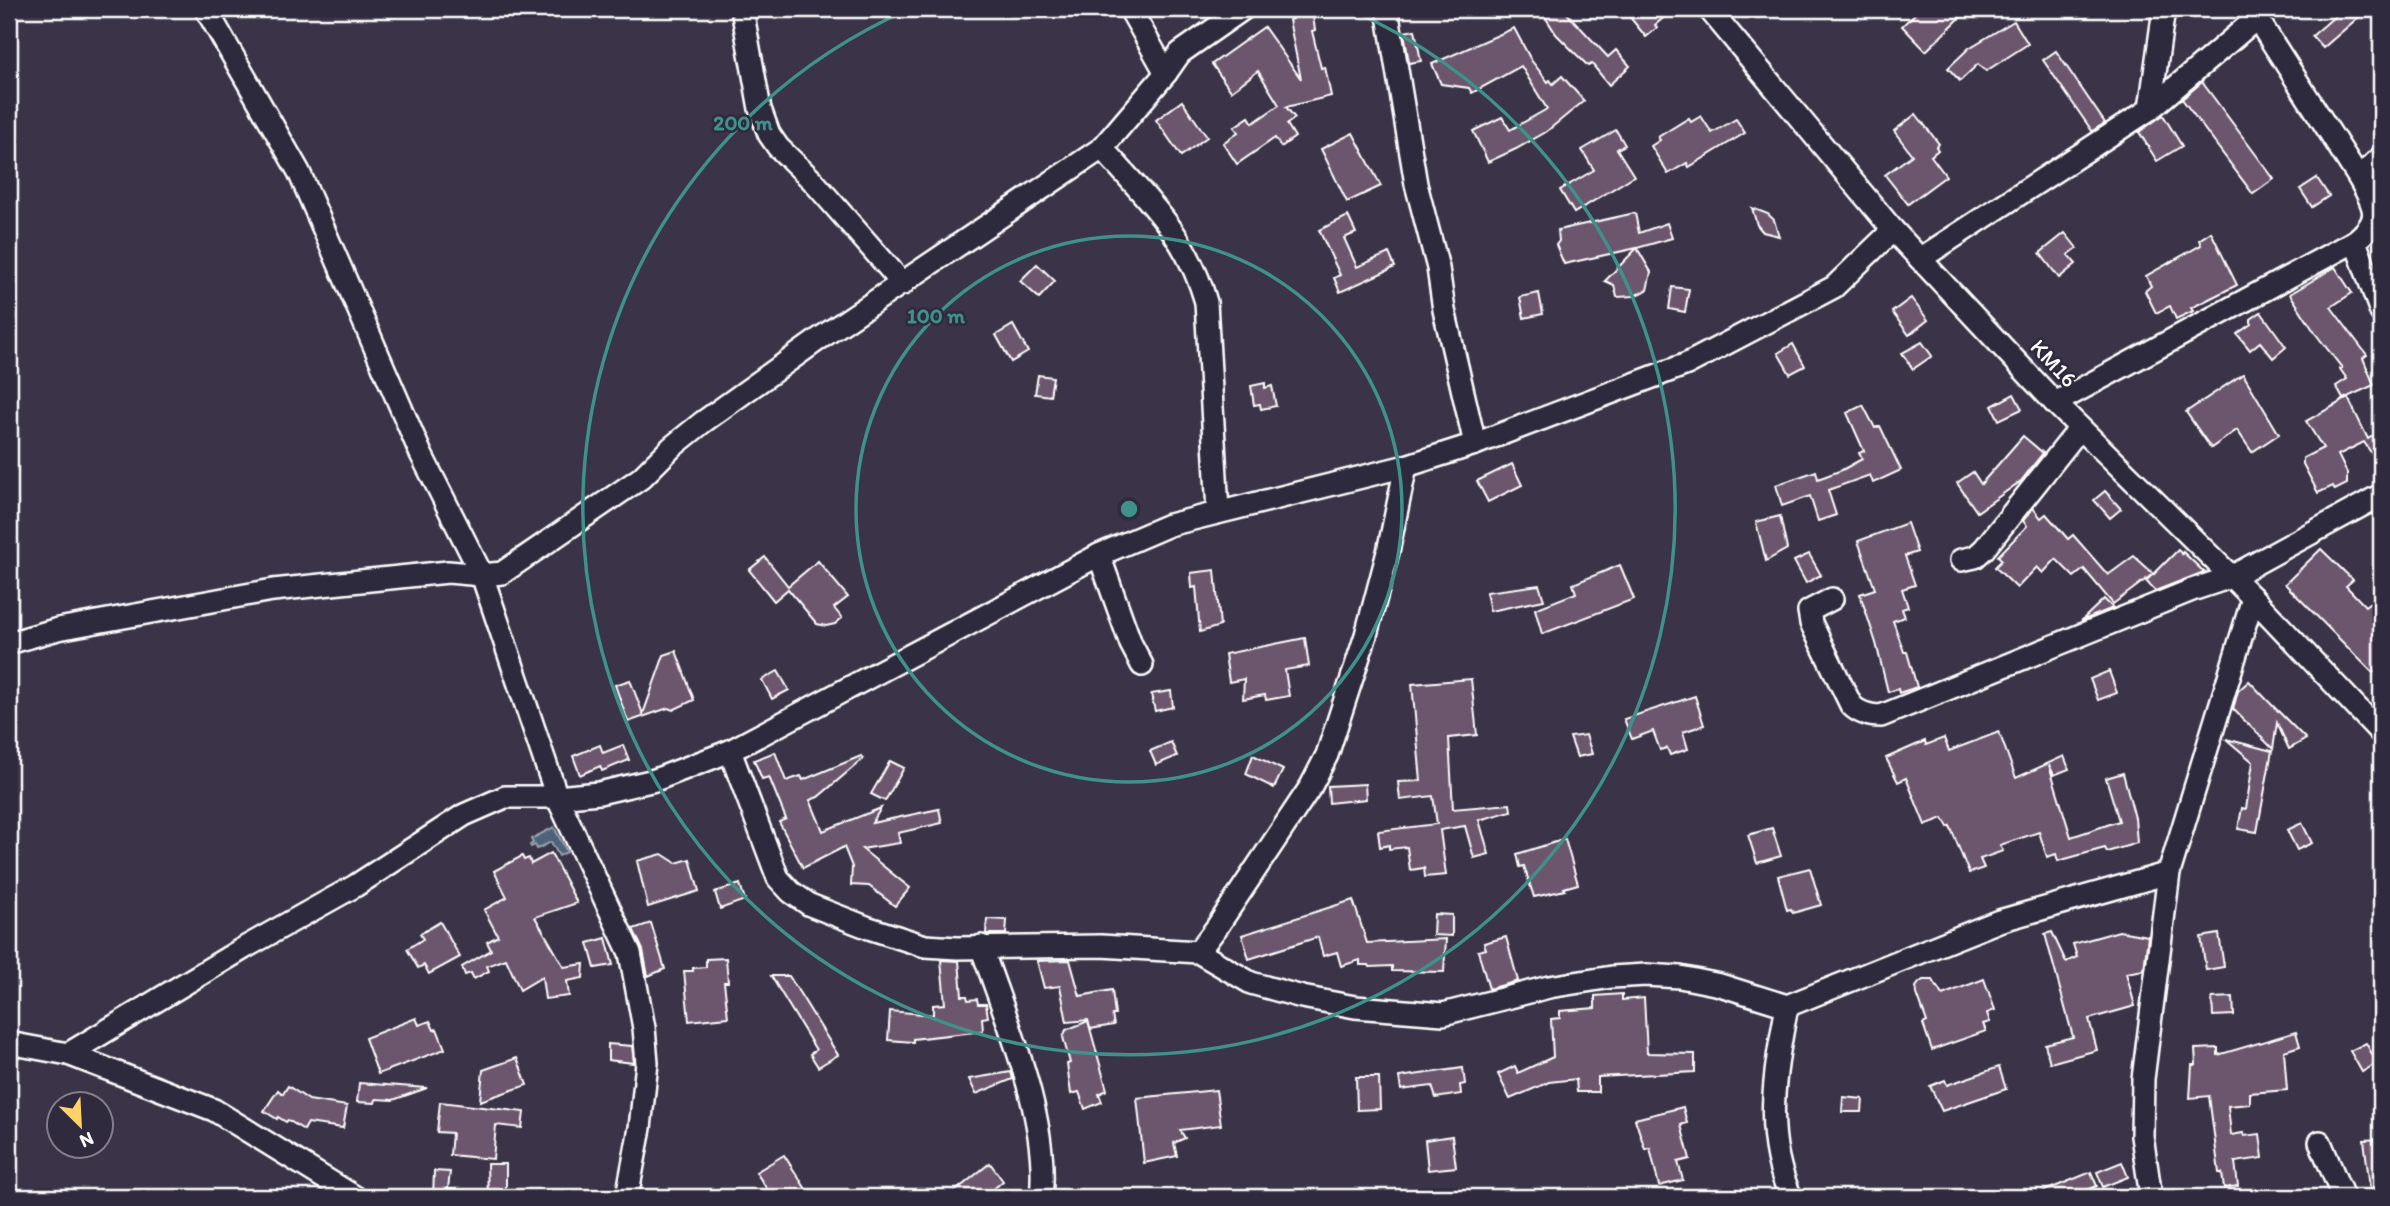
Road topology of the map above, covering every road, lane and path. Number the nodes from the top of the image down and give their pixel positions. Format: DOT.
graph roads {
  1 [pos="206,9"];
  2 [pos="742,9"];
  3 [pos="1130,9"];
  4 [pos="1243,9"];
  5 [pos="1387,9"];
  6 [pos="1709,9"];
  7 [pos="2164,9"];
  8 [pos="2254,13"];
  9 [pos="1166,73"];
  10 [pos="2150,109"];
  11 [pos="1102,148"];
  12 [pos="2381,157"];
  13 [pos="2359,178"];
  14 [pos="1893,230"];
  15 [pos="2355,241"];
  16 [pos="1920,259"];
  17 [pos="903,284"];
  18 [pos="2381,312"];
  19 [pos="2055,402"];
  20 [pos="2080,428"];
  21 [pos="1475,444"];
  22 [pos="1406,466"];
  23 [pos="2381,495"];
  24 [pos="1218,511"];
  25 [pos="1099,555"];
  26 [pos="1961,560"];
  27 [pos="482,575"];
  28 [pos="2231,577"];
  29 [pos="1832,598"];
  30 [pos="2252,598"];
  31 [pos="9,643"];
  32 [pos="1142,665"];
  33 [pos="2381,733"];
  34 [pos="730,751"];
  35 [pos="556,797"];
  36 [pos="2169,873"];
  37 [pos="981,946"];
  38 [pos="1198,952"];
  39 [pos="1787,1006"];
  40 [pos="9,1042"];
  41 [pos="68,1055"];
  42 [pos="2320,1142"];
  43 [pos="355,1197"];
  44 [pos="626,1197"];
  45 [pos="1041,1197"];
  46 [pos="1791,1197"];
  47 [pos="2151,1197"];
  48 [pos="2343,1197"];
  1 -- 27 [label="street"];
  2 -- 17 [label="street"];
  3 -- 9 [label="street"];
  4 -- 9 [label="street"];
  5 -- 21 [label="street"];
  6 -- 14 [label="street, KM16"];
  7 -- 10 [label="street"];
  8 -- 10 [label="street"];
  8 -- 13 [label="street"];
  9 -- 11 [label="street"];
  10 -- 16 [label="street"];
  11 -- 17 [label="street"];
  11 -- 24 [label="street"];
  12 -- 13 [label="street"];
  13 -- 15 [label="street"];
  14 -- 16 [label="street, KM16"];
  14 -- 21 [label="street"];
  15 -- 18 [label="street"];
  15 -- 19 [label="street"];
  16 -- 19 [label="street, KM16"];
  17 -- 27 [label="street"];
  19 -- 20 [label="street, KM16"];
  20 -- 26 [label="street"];
  20 -- 28 [label="street, KM16"];
  21 -- 22 [label="street"];
  22 -- 24 [label="street"];
  22 -- 38 [label="street"];
  23 -- 28 [label="street"];
  24 -- 25 [label="street"];
  25 -- 32 [label="street"];
  25 -- 34 [label="street"];
  27 -- 31 [label="street"];
  27 -- 35 [label="street"];
  28 -- 29 [label="street"];
  28 -- 30 [label="street, KM16"];
  30 -- 33 [label="street, KM16"];
  30 -- 36 [label="street"];
  34 -- 35 [label="street"];
  34 -- 37 [label="street"];
  35 -- 41 [label="street"];
  35 -- 44 [label="street"];
  36 -- 39 [label="street"];
  36 -- 47 [label="street"];
  37 -- 38 [label="street"];
  37 -- 45 [label="street"];
  38 -- 39 [label="street"];
  39 -- 46 [label="street"];
  40 -- 41 [label="street"];
  41 -- 43 [label="street"];
  42 -- 48 [label="street"];
}
